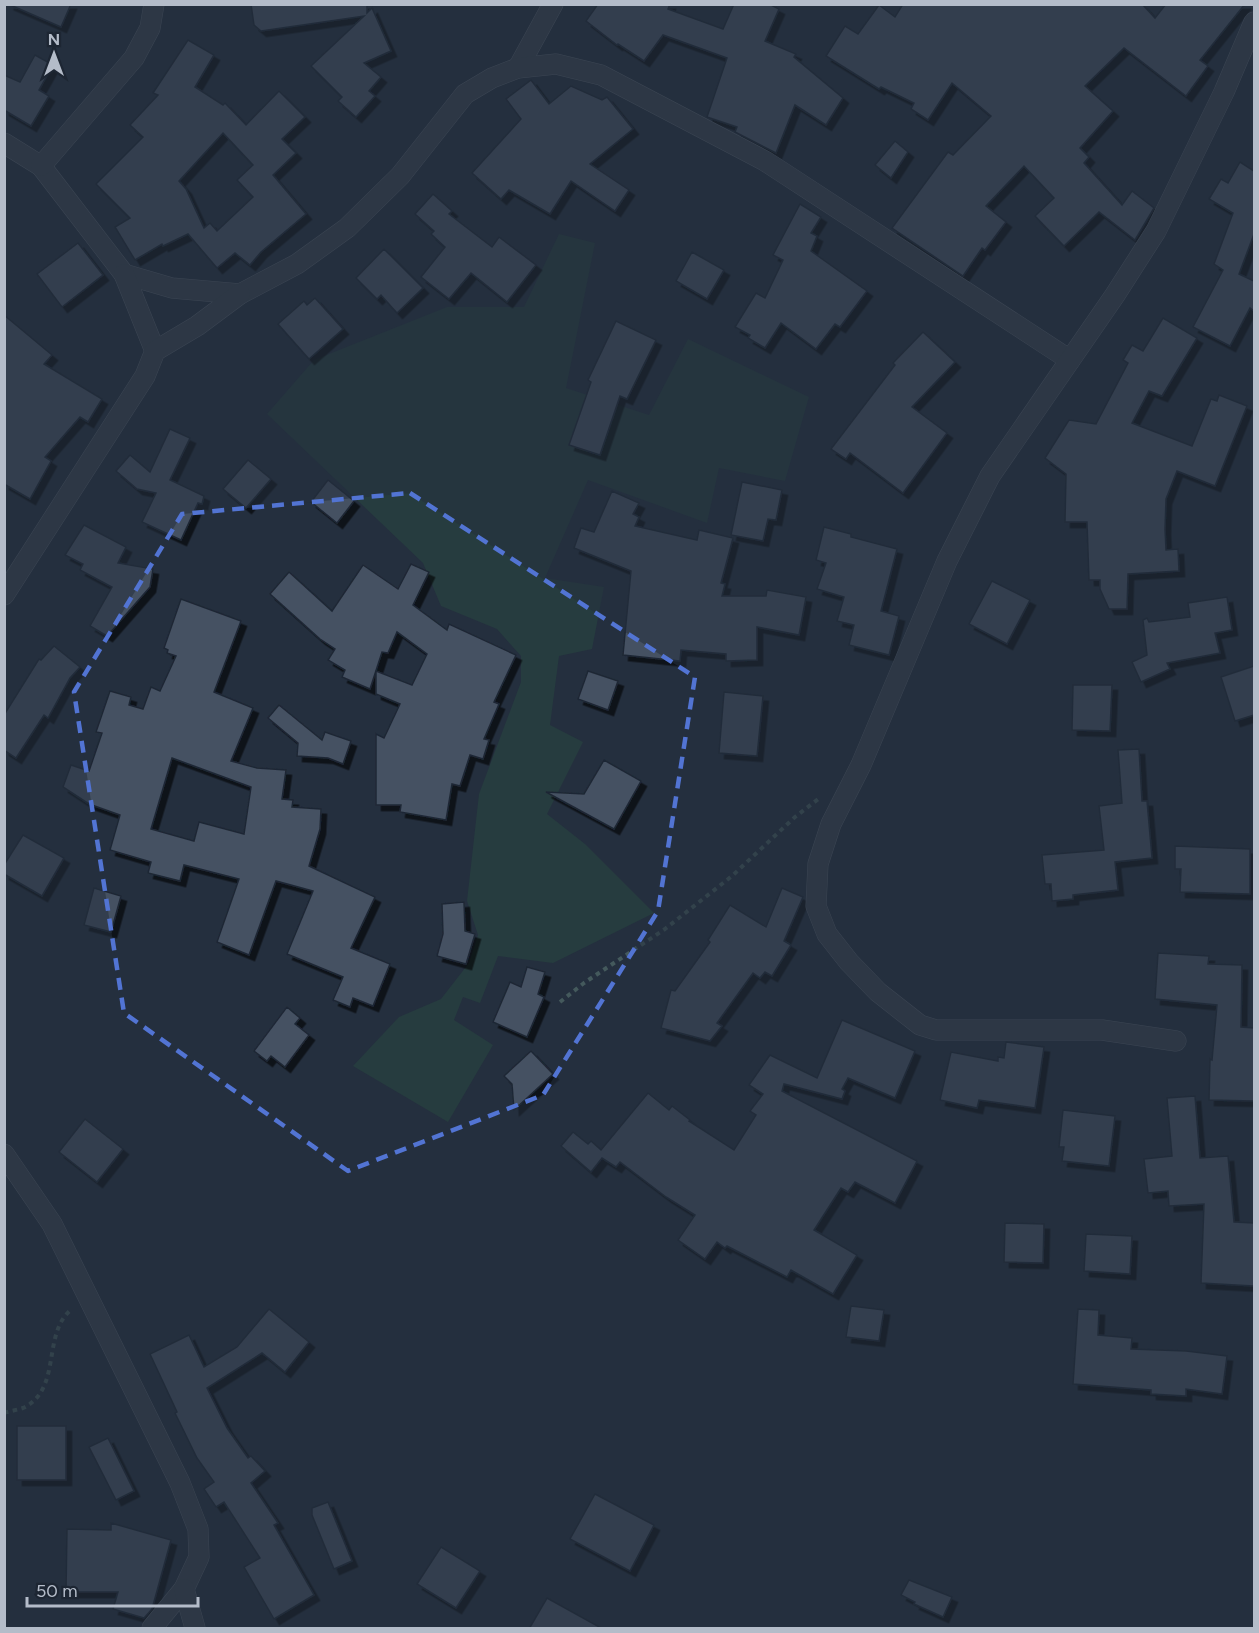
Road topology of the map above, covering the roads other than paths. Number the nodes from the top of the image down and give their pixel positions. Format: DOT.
graph roads {
  1 [pos="154,4"];
  2 [pos="553,4"];
  3 [pos="1254,22"];
  4 [pos="518,68"];
  5 [pos="4,143"];
  6 [pos="41,166"];
  7 [pos="124,274"];
  8 [pos="240,294"];
  9 [pos="155,351"];
  10 [pos="1070,360"];
  11 [pos="4,596"];
  12 [pos="1176,1041"];
  13 [pos="4,1154"];
  14 [pos="184,1589"];
  15 [pos="152,1629"];
  16 [pos="195,1629"];
  1 -- 6 [label="street"];
  2 -- 4 [label="street"];
  3 -- 10 [label="street"];
  4 -- 8 [label="street"];
  4 -- 10 [label="street"];
  5 -- 6 [label="street"];
  6 -- 7 [label="street"];
  7 -- 8 [label="street"];
  7 -- 9 [label="street"];
  8 -- 9 [label="street"];
  9 -- 11 [label="street"];
  10 -- 12 [label="street"];
  13 -- 14 [label="street"];
  14 -- 15 [label="street"];
  14 -- 16 [label="street"];
}
